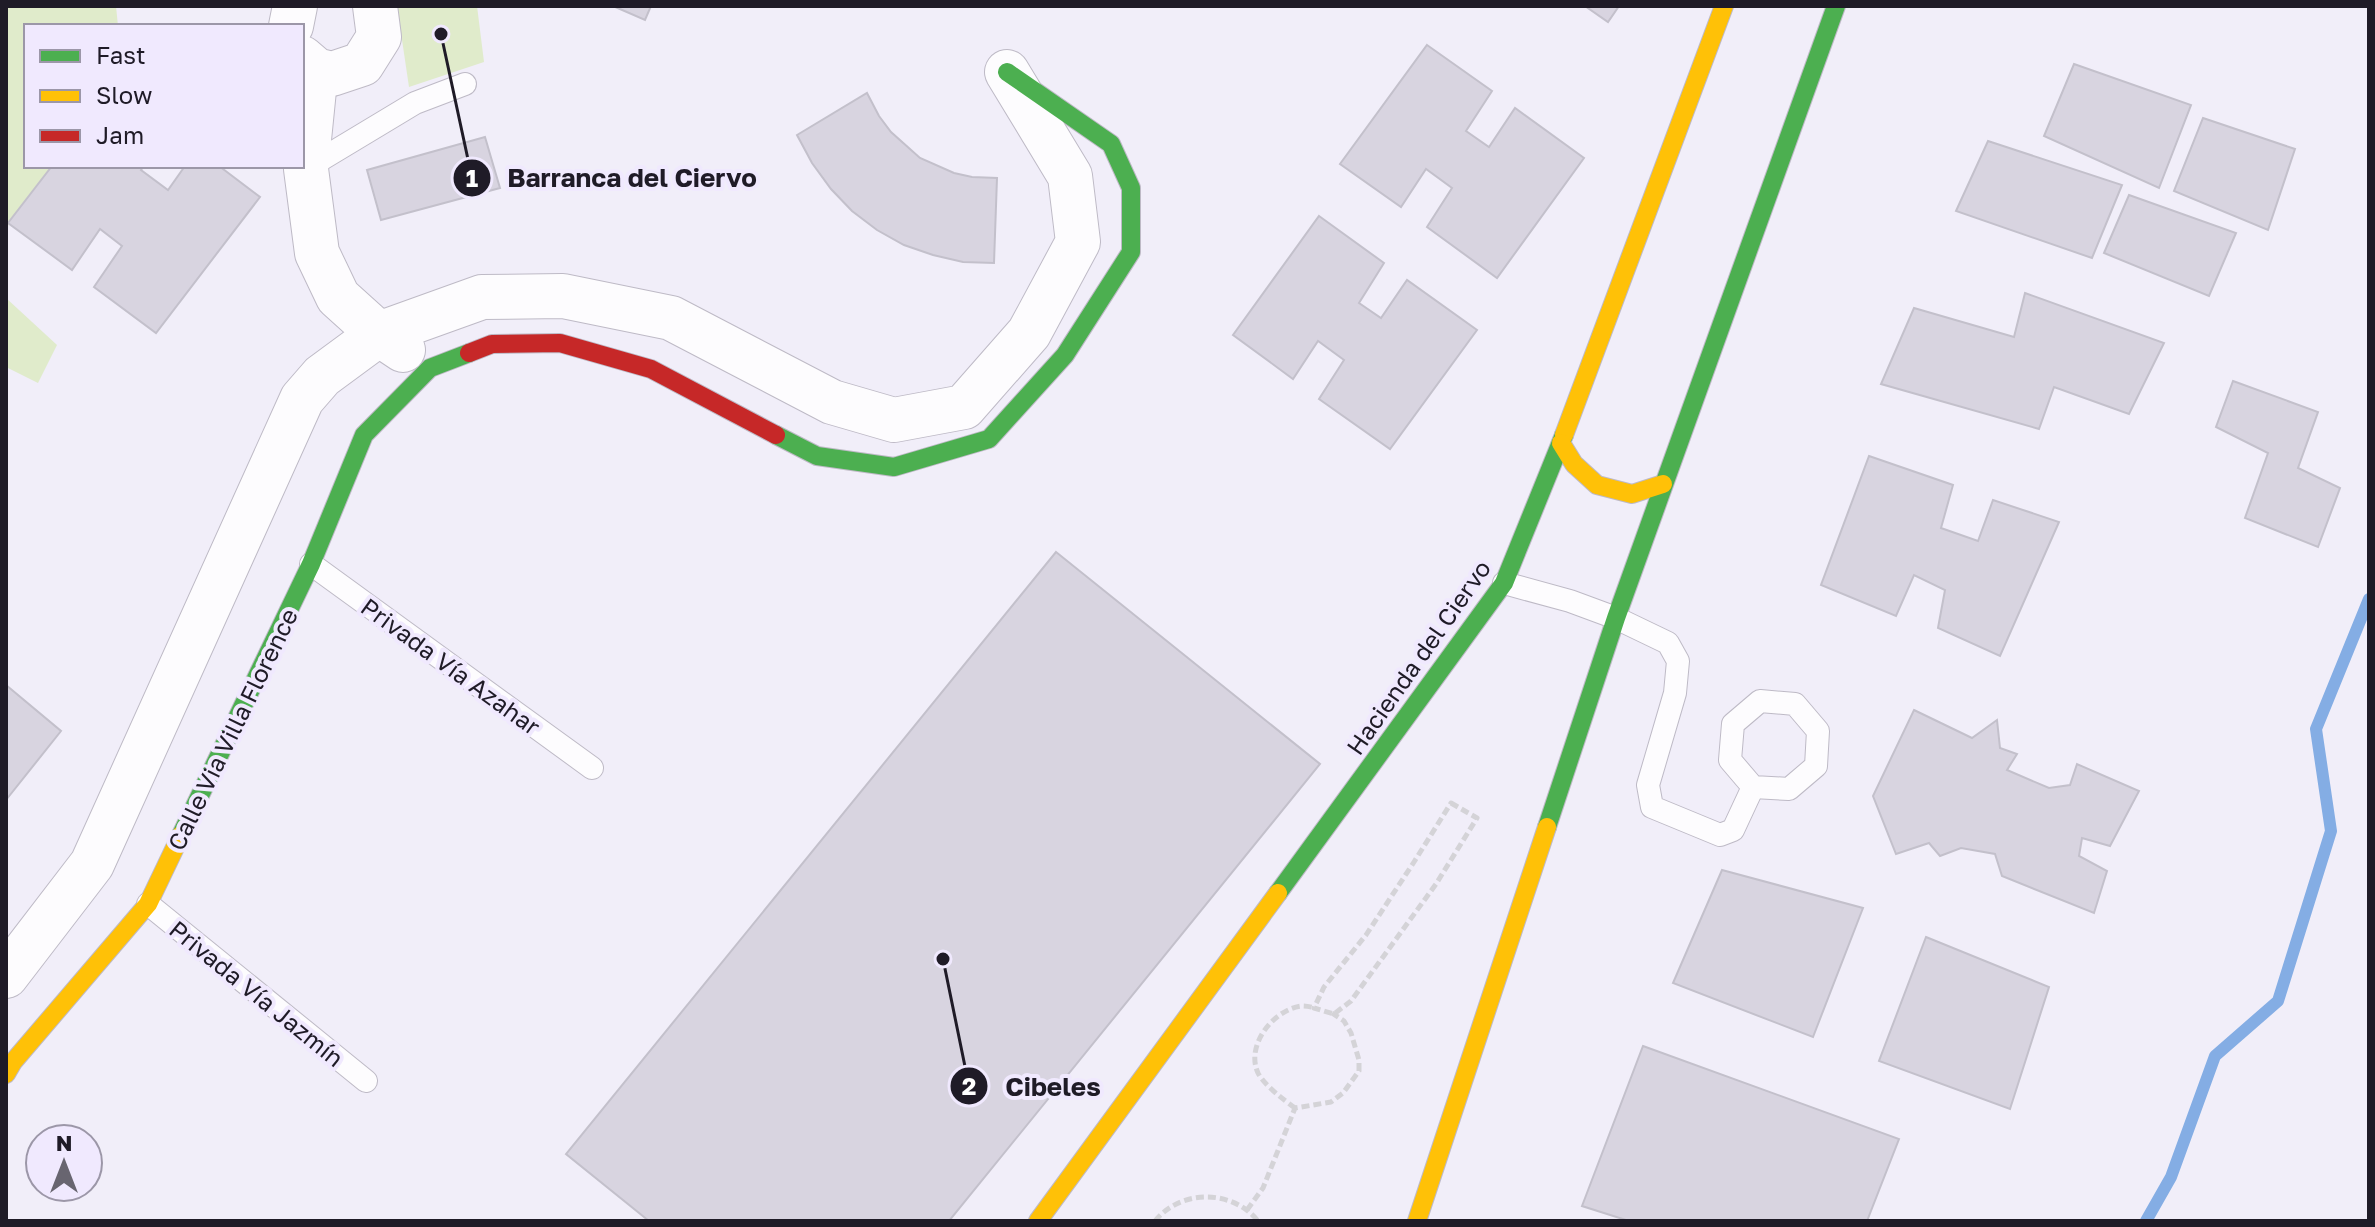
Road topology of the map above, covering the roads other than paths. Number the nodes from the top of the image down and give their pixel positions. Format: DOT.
graph roads {
  1 [pos="375,6"];
  2 [pos="1724,6"];
  3 [pos="1836,6"];
  4 [pos="309,64"];
  5 [pos="1007,72"];
  6 [pos="465,84"];
  7 [pos="306,169"];
  8 [pos="379,334"];
  9 [pos="430,368"];
  10 [pos="1561,443"];
  11 [pos="1663,484"];
  12 [pos="311,564"];
  13 [pos="1504,583"];
  14 [pos="1616,618"];
  15 [pos="592,768"];
  16 [pos="1753,787"];
  17 [pos="148,904"];
  18 [pos="6,976"];
  19 [pos="6,1074"];
  20 [pos="366,1081"];
  21 [pos="1038,1221"];
  22 [pos="1417,1221"];
  1 -- 4 [label="street"];
  2 -- 10 [label="street, Hacienda del Ciervo"];
  3 -- 11 [label="street"];
  4 -- 7 [label="street"];
  5 -- 8 [label="street, Calle Via Villa Florence"];
  5 -- 9 [label="street, Calle Via Villa Florence"];
  6 -- 7 [label="lane"];
  7 -- 8 [label="street"];
  8 -- 9 [label="street"];
  8 -- 18 [label="street, Calle Via Villa Florence"];
  9 -- 12 [label="street, Calle Via Villa Florence"];
  10 -- 11 [label="street"];
  10 -- 13 [label="street, Hacienda del Ciervo"];
  11 -- 14 [label="street"];
  12 -- 15 [label="lane, Privada Vía Azahar"];
  12 -- 17 [label="street, Calle Via Villa Florence"];
  13 -- 14 [label="lane"];
  13 -- 21 [label="street, Hacienda del Ciervo"];
  14 -- 16 [label="lane"];
  14 -- 22 [label="street"];
  16 -- 16 [label="lane"];
  17 -- 19 [label="street, Calle Via Villa Florence"];
  17 -- 20 [label="lane, Privada Vía Jazmín"];
}
